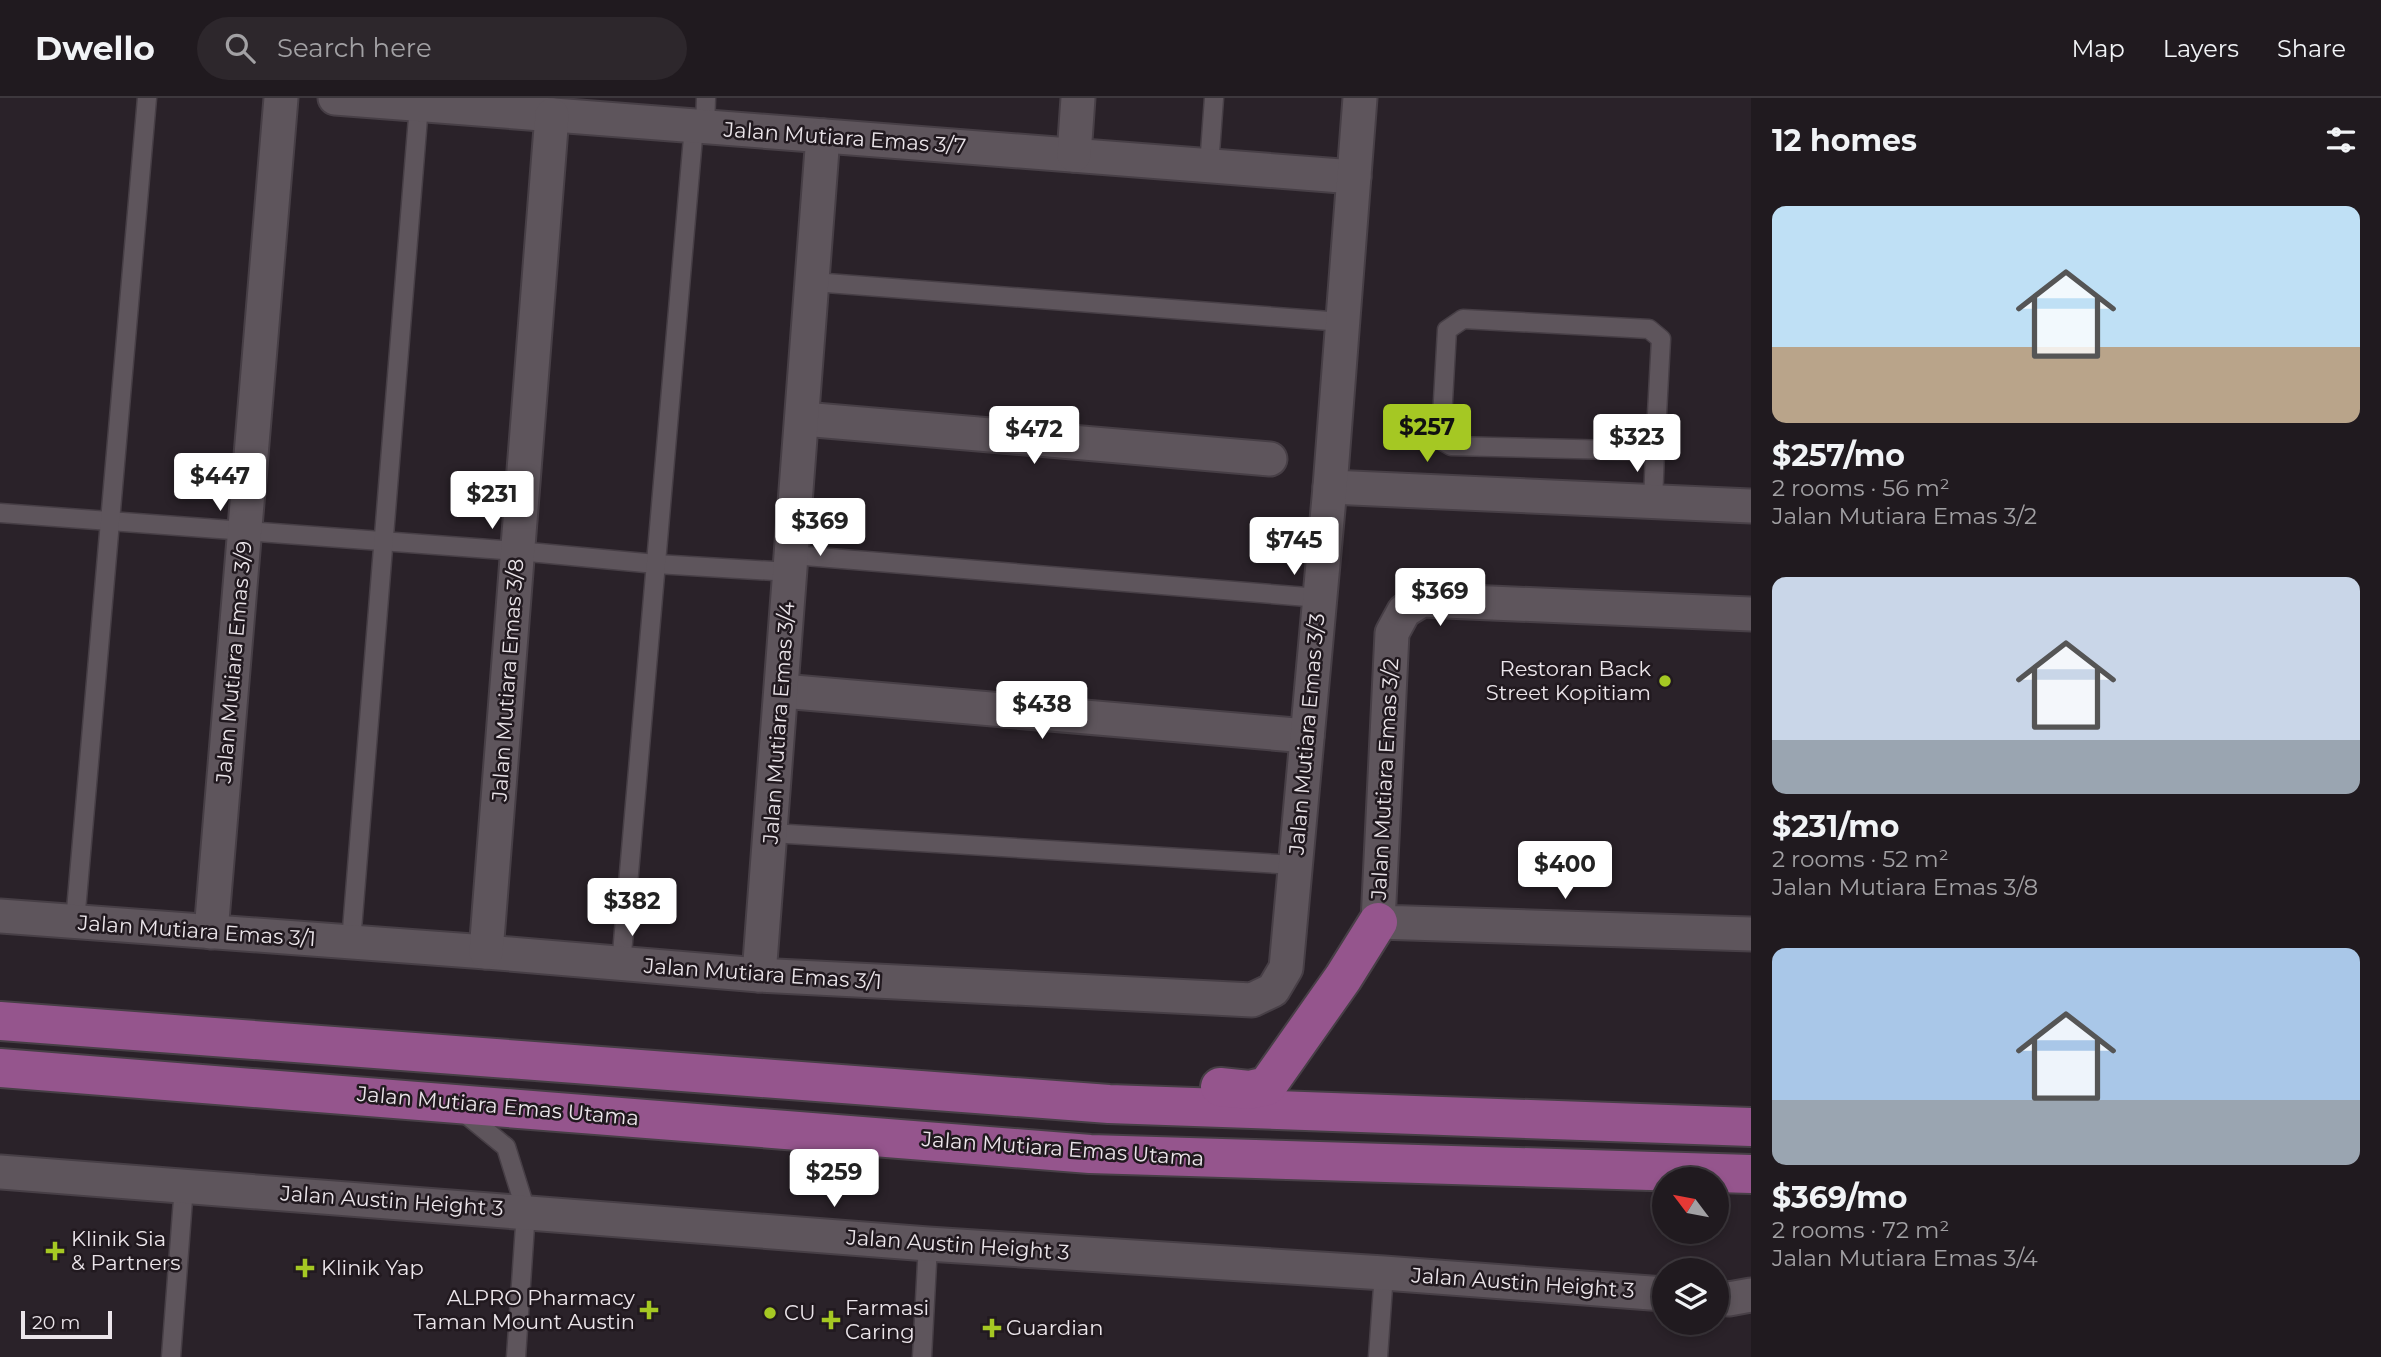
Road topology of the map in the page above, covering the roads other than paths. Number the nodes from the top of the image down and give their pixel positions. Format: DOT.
graph roads {
  1 [pos="147,98"];
  2 [pos="281,98"];
  3 [pos="335,98"];
  4 [pos="345,98"];
  5 [pos="1077,98"];
  6 [pos="1214,98"];
  7 [pos="1360,98"];
  8 [pos="419,105"];
  9 [pos="552,115"];
  10 [pos="702,117"];
  11 [pos="823,136"];
  12 [pos="1074,155"];
  13 [pos="1209,166"];
  14 [pos="1354,177"];
  15 [pos="813,282"];
  16 [pos="1343,322"];
  17 [pos="803,418"];
  18 [pos="1656,451"];
  19 [pos="1270,459"];
  20 [pos="1330,487"];
  21 [pos="1653,502"];
  22 [pos="1751,506"];
  23 [pos="0,513"];
  24 [pos="110,520"];
  25 [pos="245,532"];
  26 [pos="384,541"];
  27 [pos="518,551"];
  28 [pos="656,564"];
  29 [pos="792,564"];
  30 [pos="1320,598"];
  31 [pos="1751,614"];
  32 [pos="782,691"];
  33 [pos="1307,736"];
  34 [pos="771,832"];
  35 [pos="1295,865"];
  36 [pos="0,916"];
  37 [pos="75,922"];
  38 [pos="1378,922"];
  39 [pos="211,932"];
  40 [pos="1751,934"];
  41 [pos="351,942"];
  42 [pos="486,951"];
  43 [pos="621,965"];
  44 [pos="759,975"];
  45 [pos="1273,990"];
  46 [pos="0,1021"];
  47 [pos="0,1068"];
  48 [pos="451,1102"];
  49 [pos="1109,1104"];
  50 [pos="1751,1127"];
  51 [pos="0,1172"];
  52 [pos="1751,1174"];
  53 [pos="184,1186"];
  54 [pos="526,1211"];
  55 [pos="928,1244"];
  56 [pos="1384,1273"];
  57 [pos="1652,1293"];
  58 [pos="1751,1295"];
  59 [pos="1729,1299"];
  60 [pos="171,1357"];
  61 [pos="516,1357"];
  62 [pos="922,1357"];
  63 [pos="1378,1357"];
  1 -- 24 [label="lane"];
  2 -- 25 [label="street, Jalan Mutiara Emas 3/9"];
  3 -- 4 [label="street, Jalan Mutiara Emas 3/7"];
  4 -- 8 [label="street, Jalan Mutiara Emas 3/7"];
  5 -- 12 [label="street"];
  6 -- 13 [label="lane"];
  7 -- 14 [label="street, Jalan Mutiara Emas 3/3"];
  8 -- 9 [label="street, Jalan Mutiara Emas 3/7"];
  8 -- 26 [label="lane"];
  9 -- 10 [label="street, Jalan Mutiara Emas 3/7"];
  9 -- 27 [label="street, Jalan Mutiara Emas 3/8"];
  10 -- 11 [label="street, Jalan Mutiara Emas 3/7"];
  10 -- 28 [label="lane"];
  11 -- 12 [label="street, Jalan Mutiara Emas 3/7"];
  11 -- 15 [label="street, Jalan Mutiara Emas 3/4"];
  12 -- 13 [label="street, Jalan Mutiara Emas 3/7"];
  13 -- 14 [label="street, Jalan Mutiara Emas 3/7"];
  14 -- 16 [label="street, Jalan Mutiara Emas 3/3"];
  15 -- 16 [label="lane"];
  15 -- 17 [label="street, Jalan Mutiara Emas 3/4"];
  16 -- 20 [label="street, Jalan Mutiara Emas 3/3"];
  17 -- 19 [label="street"];
  17 -- 29 [label="street, Jalan Mutiara Emas 3/4"];
  18 -- 18 [label="lane"];
  18 -- 21 [label="lane"];
  20 -- 21 [label="street"];
  20 -- 30 [label="street, Jalan Mutiara Emas 3/3"];
  21 -- 22 [label="street"];
  23 -- 24 [label="lane"];
  24 -- 25 [label="lane"];
  24 -- 37 [label="lane"];
  25 -- 26 [label="lane"];
  25 -- 39 [label="street, Jalan Mutiara Emas 3/9"];
  26 -- 27 [label="lane"];
  26 -- 41 [label="lane"];
  27 -- 28 [label="lane"];
  27 -- 42 [label="street, Jalan Mutiara Emas 3/8"];
  28 -- 29 [label="lane"];
  28 -- 43 [label="lane"];
  29 -- 30 [label="lane"];
  29 -- 32 [label="street, Jalan Mutiara Emas 3/4"];
  30 -- 33 [label="street, Jalan Mutiara Emas 3/3"];
  31 -- 38 [label="street, Jalan Mutiara Emas 3/2"];
  32 -- 33 [label="street"];
  32 -- 34 [label="street, Jalan Mutiara Emas 3/4"];
  33 -- 35 [label="street, Jalan Mutiara Emas 3/3"];
  34 -- 35 [label="lane"];
  34 -- 44 [label="street, Jalan Mutiara Emas 3/4"];
  35 -- 45 [label="street, Jalan Mutiara Emas 3/3"];
  36 -- 37 [label="street, Jalan Mutiara Emas 3/1"];
  37 -- 39 [label="street, Jalan Mutiara Emas 3/1"];
  38 -- 40 [label="street"];
  38 -- 49 [label="main road"];
  39 -- 41 [label="street, Jalan Mutiara Emas 3/1"];
  41 -- 42 [label="street, Jalan Mutiara Emas 3/1"];
  42 -- 43 [label="street, Jalan Mutiara Emas 3/1"];
  43 -- 44 [label="street, Jalan Mutiara Emas 3/1"];
  44 -- 45 [label="street, Jalan Mutiara Emas 3/1"];
  46 -- 49 [label="main road"];
  47 -- 48 [label="main road, Jalan Mutiara Emas Utama"];
  48 -- 52 [label="main road, Jalan Mutiara Emas Utama"];
  48 -- 54 [label="lane"];
  49 -- 50 [label="main road"];
  51 -- 53 [label="street, Jalan Austin Height 3"];
  53 -- 54 [label="street, Jalan Austin Height 3"];
  53 -- 60 [label="lane"];
  54 -- 55 [label="street, Jalan Austin Height 3"];
  54 -- 61 [label="lane"];
  55 -- 56 [label="street, Jalan Austin Height 3"];
  55 -- 62 [label="lane"];
  56 -- 57 [label="street, Jalan Austin Height 3"];
  56 -- 63 [label="lane"];
  58 -- 59 [label="street"];
}
